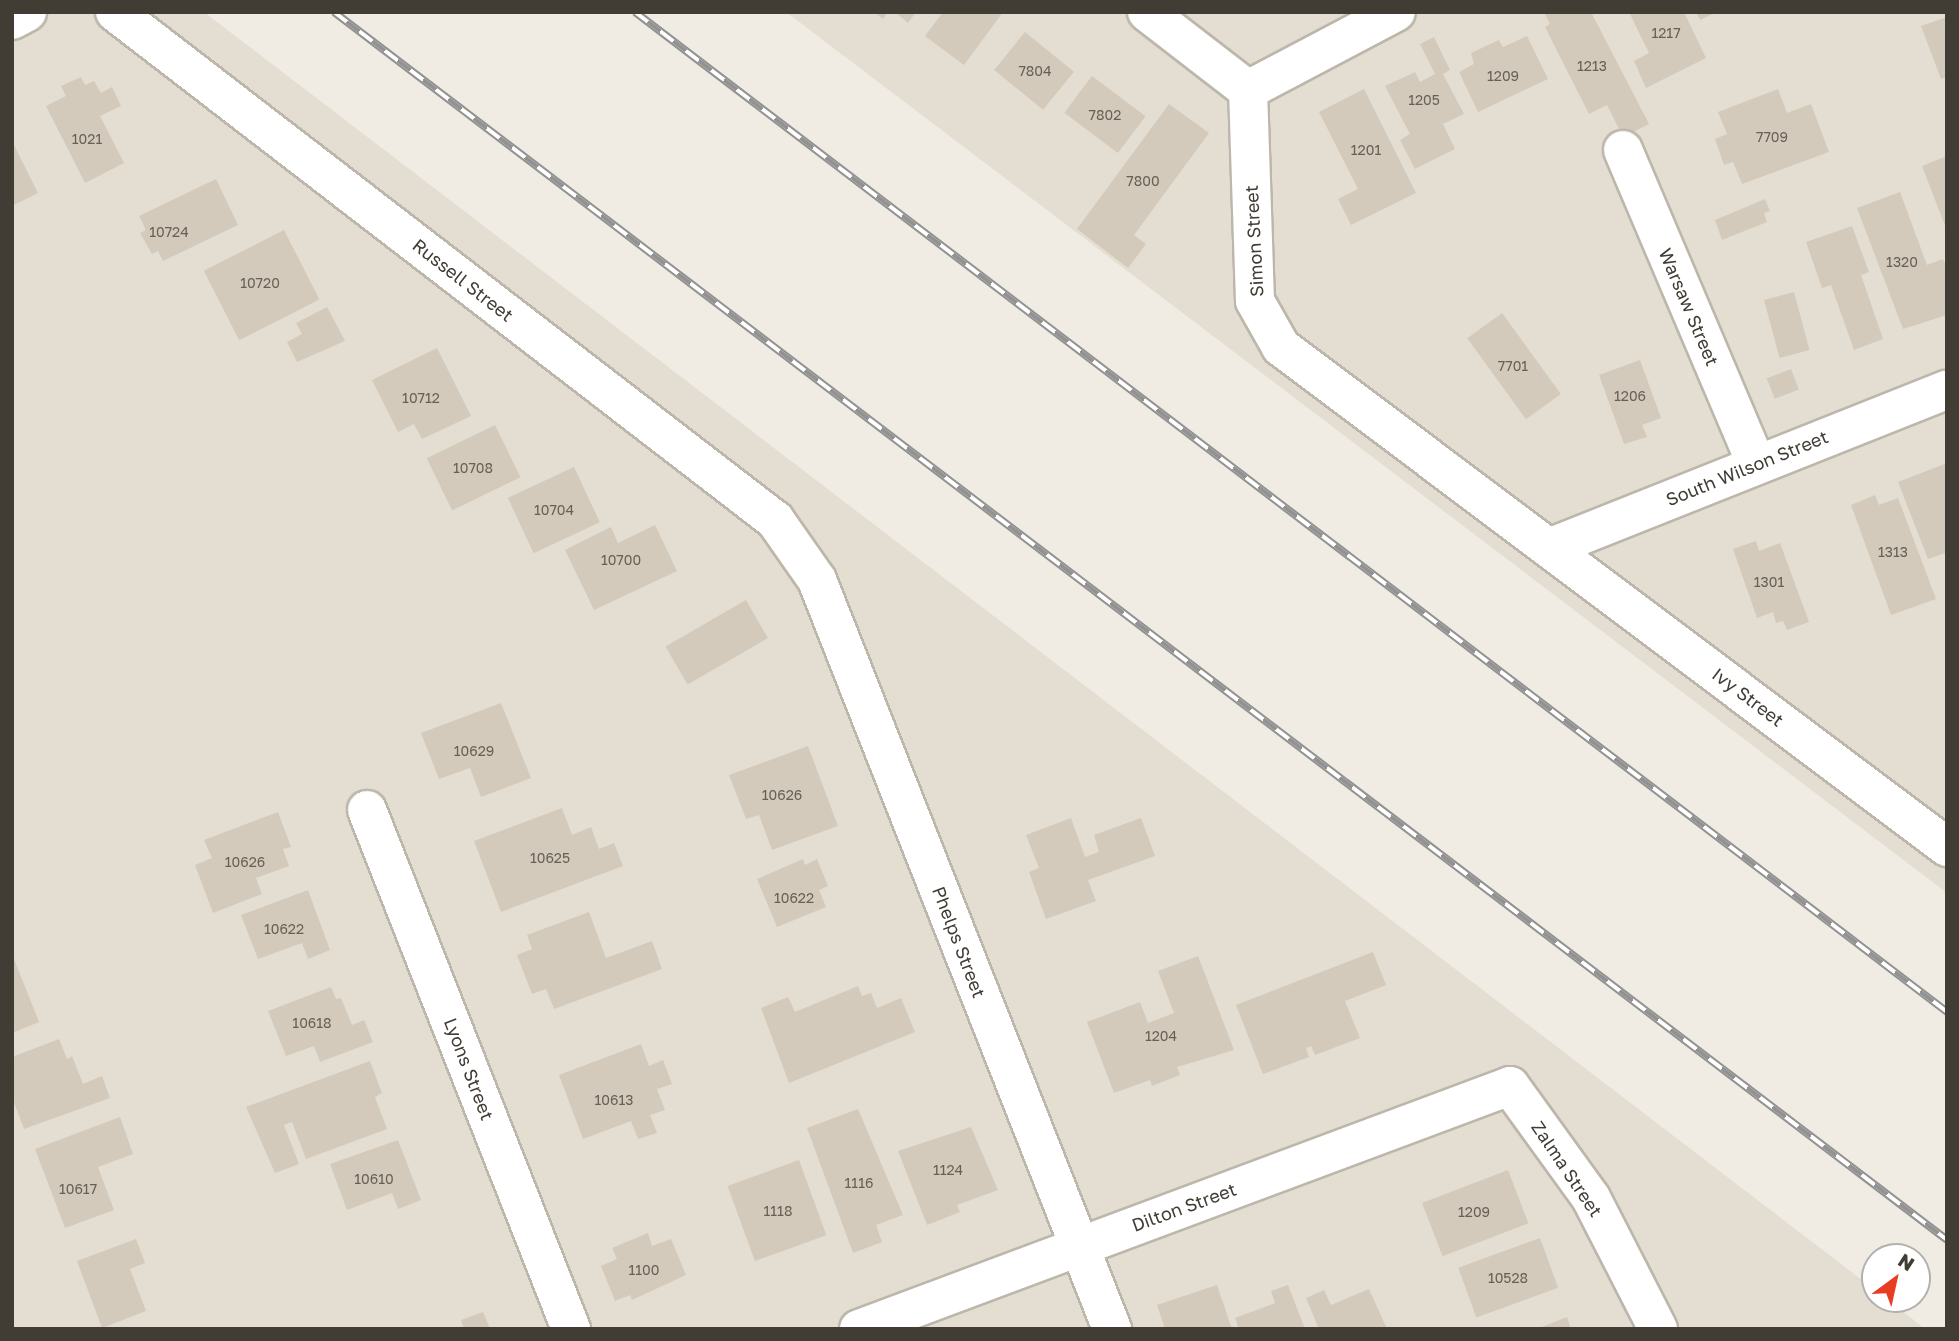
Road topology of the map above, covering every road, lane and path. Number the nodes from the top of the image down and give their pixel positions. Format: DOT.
graph roads {
  1 [pos="27,12"];
  2 [pos="115,12"];
  3 [pos="1147,12"];
  4 [pos="1396,12"];
  5 [pos="12,20"];
  6 [pos="1248,90"];
  7 [pos="1623,150"];
  8 [pos="1947,390"];
  9 [pos="1756,464"];
  10 [pos="1549,548"];
  11 [pos="802,558"];
  12 [pos="367,810"];
  13 [pos="1947,847"];
  14 [pos="1510,1086"];
  15 [pos="1079,1247"];
  16 [pos="570,1329"];
  17 [pos="859,1329"];
  18 [pos="1112,1329"];
  19 [pos="1658,1329"];
  1 -- 5 [label="street"];
  2 -- 11 [label="street, Russell Street"];
  3 -- 6 [label="street"];
  4 -- 6 [label="street"];
  6 -- 10 [label="street, Simon Street"];
  7 -- 9 [label="street, Warsaw Street"];
  8 -- 9 [label="street, South Wilson Street"];
  9 -- 10 [label="street, South Wilson Street"];
  10 -- 13 [label="street, Ivy Street"];
  11 -- 15 [label="street, Phelps Street"];
  12 -- 16 [label="street, Lyons Street"];
  14 -- 15 [label="street, Dilton Street"];
  14 -- 19 [label="street, Zalma Street"];
  15 -- 17 [label="street, Dilton Street"];
  15 -- 18 [label="street, Phelps Street"];
}
